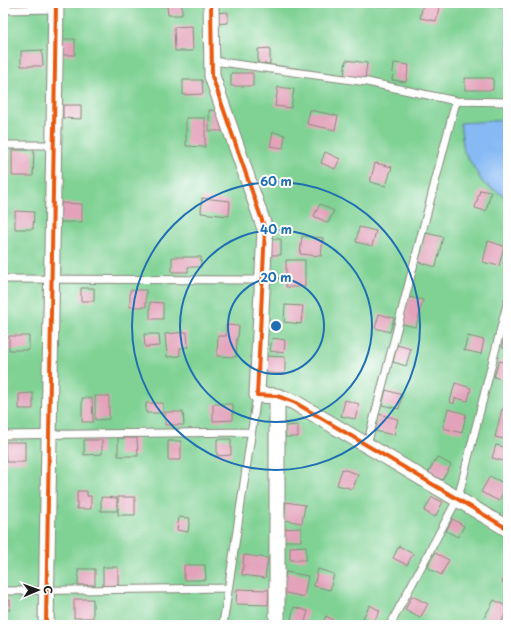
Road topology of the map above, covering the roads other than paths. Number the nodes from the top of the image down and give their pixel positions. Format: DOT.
graph roads {
  1 [pos="211,3"];
  2 [pos="499,3"];
  3 [pos="508,5"];
  4 [pos="56,6"];
  5 [pos="3,10"];
  6 [pos="213,61"];
  7 [pos="456,101"];
  8 [pos="508,102"];
  9 [pos="3,145"];
  10 [pos="54,145"];
  11 [pos="3,279"];
  12 [pos="52,279"];
  13 [pos="262,280"];
  14 [pos="508,300"];
  15 [pos="257,395"];
  16 [pos="277,396"];
  17 [pos="251,432"];
  18 [pos="3,435"];
  19 [pos="49,435"];
  20 [pos="367,446"];
  21 [pos="458,498"];
  22 [pos="508,529"];
  23 [pos="228,588"];
  24 [pos="3,591"];
  25 [pos="47,591"];
  26 [pos="46,625"];
  27 [pos="223,625"];
  28 [pos="278,625"];
  29 [pos="390,625"];
  1 -- 6 [label="street"];
  2 -- 3 [label="lane"];
  4 -- 5 [label="lane"];
  4 -- 10 [label="street"];
  6 -- 7 [label="lane"];
  6 -- 13 [label="street"];
  7 -- 8 [label="lane"];
  7 -- 20 [label="lane"];
  9 -- 10 [label="lane"];
  10 -- 12 [label="street"];
  11 -- 12 [label="lane"];
  12 -- 13 [label="lane"];
  12 -- 19 [label="street"];
  13 -- 15 [label="street"];
  14 -- 21 [label="lane"];
  15 -- 16 [label="street"];
  15 -- 17 [label="lane"];
  16 -- 20 [label="street"];
  16 -- 28 [label="street"];
  17 -- 19 [label="lane"];
  17 -- 23 [label="lane"];
  18 -- 19 [label="lane"];
  19 -- 25 [label="street"];
  20 -- 21 [label="street"];
  21 -- 22 [label="street"];
  21 -- 29 [label="lane"];
  23 -- 25 [label="lane"];
  23 -- 27 [label="lane"];
  24 -- 25 [label="lane"];
  25 -- 26 [label="street"];
}
